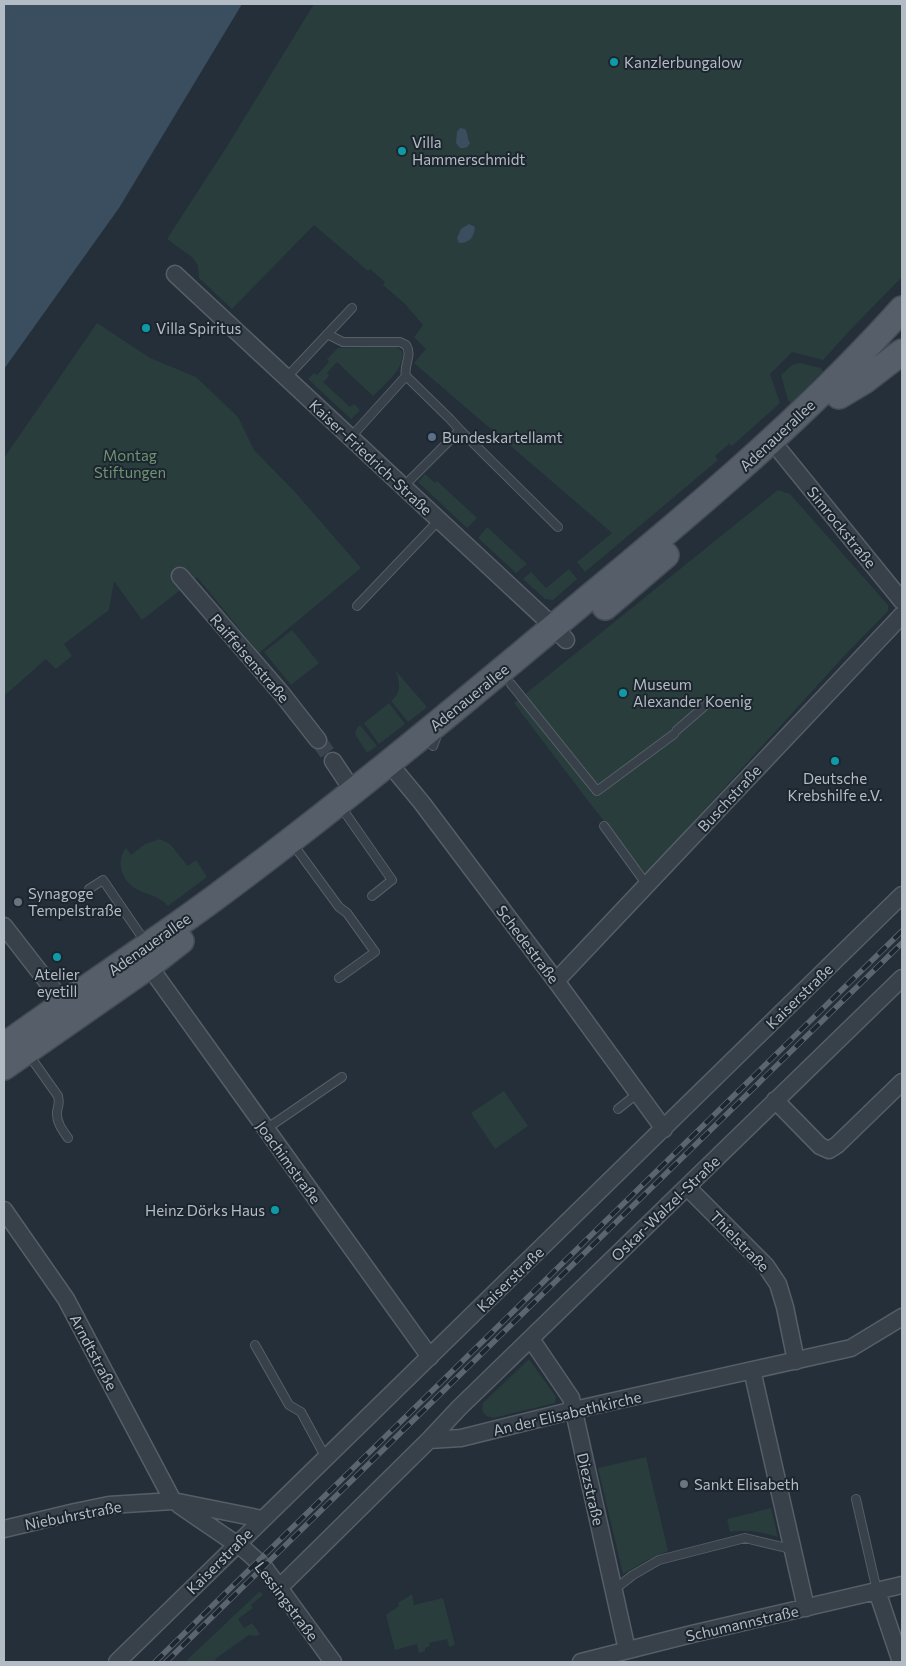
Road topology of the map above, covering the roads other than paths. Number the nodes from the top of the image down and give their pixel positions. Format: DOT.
graph roads {
  1 [pos="175,274"];
  2 [pos="352,308"];
  3 [pos="902,309"];
  4 [pos="327,334"];
  5 [pos="902,334"];
  6 [pos="902,352"];
  7 [pos="406,376"];
  8 [pos="286,378"];
  9 [pos="840,396"];
  10 [pos="460,430"];
  11 [pos="350,438"];
  12 [pos="781,452"];
  13 [pos="403,487"];
  14 [pos="439,520"];
  15 [pos="558,527"];
  16 [pos="180,576"];
  17 [pos="902,601"];
  18 [pos="357,606"];
  19 [pos="902,615"];
  20 [pos="560,633"];
  21 [pos="511,684"];
  22 [pos="708,704"];
  23 [pos="452,710"];
  24 [pos="318,740"];
  25 [pos="433,746"];
  26 [pos="333,761"];
  27 [pos="393,768"];
  28 [pos="349,803"];
  29 [pos="604,826"];
  30 [pos="298,851"];
  31 [pos="648,885"];
  32 [pos="90,889"];
  33 [pos="902,895"];
  34 [pos="372,896"];
  35 [pos="4,926"];
  36 [pos="149,956"];
  37 [pos="339,978"];
  38 [pos="902,978"];
  39 [pos="556,980"];
  40 [pos="69,1010"];
  41 [pos="15,1049"];
  42 [pos="4,1067"];
  43 [pos="342,1077"];
  44 [pos="902,1082"];
  45 [pos="638,1093"];
  46 [pos="775,1100"];
  47 [pos="618,1109"];
  48 [pos="668,1125"];
  49 [pos="266,1129"];
  50 [pos="68,1138"];
  51 [pos="687,1187"];
  52 [pos="4,1210"];
  53 [pos="902,1317"];
  54 [pos="531,1339"];
  55 [pos="254,1345"];
  56 [pos="434,1353"];
  57 [pos="796,1361"];
  58 [pos="752,1370"];
  59 [pos="574,1410"];
  60 [pos="429,1440"];
  61 [pos="326,1458"];
  62 [pos="856,1498"];
  63 [pos="173,1501"];
  64 [pos="262,1519"];
  65 [pos="4,1530"];
  66 [pos="236,1544"];
  67 [pos="791,1549"];
  68 [pos="902,1585"];
  69 [pos="280,1587"];
  70 [pos="614,1589"];
  71 [pos="877,1591"];
  72 [pos="806,1608"];
  73 [pos="627,1650"];
  74 [pos="117,1662"];
  75 [pos="333,1662"];
  76 [pos="581,1662"];
  77 [pos="901,1662"];
  1 -- 8 [label="street, Kaiser-Friedrich-Straße"];
  2 -- 4 [label="lane"];
  3 -- 20 [label="main road, Adenauerallee"];
  4 -- 7 [label="lane"];
  4 -- 8 [label="lane"];
  5 -- 9 [label="main road, Adenauerallee"];
  6 -- 9 [label="main road"];
  7 -- 10 [label="lane"];
  7 -- 11 [label="lane"];
  8 -- 11 [label="street, Kaiser-Friedrich-Straße"];
  9 -- 12 [label="main road, Adenauerallee"];
  10 -- 13 [label="lane"];
  10 -- 15 [label="lane"];
  11 -- 13 [label="street, Kaiser-Friedrich-Straße"];
  12 -- 17 [label="street, Simrockstraße"];
  12 -- 20 [label="main road, Adenauerallee"];
  13 -- 14 [label="street, Kaiser-Friedrich-Straße"];
  14 -- 18 [label="lane"];
  14 -- 20 [label="street, Kaiser-Friedrich-Straße"];
  16 -- 24 [label="street, Raiffeisenstraße"];
  19 -- 31 [label="street, Buschstraße"];
  20 -- 21 [label="main road, Adenauerallee"];
  20 -- 23 [label="main road, Adenauerallee"];
  21 -- 22 [label="lane"];
  21 -- 25 [label="main road, Adenauerallee"];
  23 -- 25 [label="lane"];
  23 -- 27 [label="main road, Adenauerallee"];
  25 -- 27 [label="main road, Adenauerallee"];
  26 -- 28 [label="street"];
  27 -- 28 [label="main road, Adenauerallee"];
  27 -- 39 [label="street, Schedestraße"];
  28 -- 30 [label="main road, Adenauerallee"];
  28 -- 34 [label="lane"];
  28 -- 36 [label="main road, Adenauerallee"];
  29 -- 31 [label="lane"];
  30 -- 36 [label="main road, Adenauerallee"];
  30 -- 37 [label="lane"];
  31 -- 39 [label="street, Buschstraße"];
  32 -- 36 [label="lane"];
  33 -- 48 [label="street, Kaiserstraße"];
  35 -- 40 [label="street"];
  36 -- 40 [label="main road, Adenauerallee"];
  36 -- 49 [label="street, Joachimstraße"];
  38 -- 46 [label="street, Oskar-Walzel-Straße"];
  39 -- 45 [label="street, Schedestraße"];
  40 -- 41 [label="main road, Adenauerallee"];
  41 -- 42 [label="main road, Adenauerallee"];
  41 -- 50 [label="lane"];
  43 -- 49 [label="lane"];
  44 -- 46 [label="street"];
  45 -- 47 [label="lane"];
  45 -- 48 [label="street, Schedestraße"];
  46 -- 51 [label="street, Oskar-Walzel-Straße"];
  48 -- 56 [label="street, Kaiserstraße"];
  49 -- 56 [label="street, Joachimstraße"];
  51 -- 54 [label="street, Oskar-Walzel-Straße"];
  51 -- 57 [label="street, Thielstraße"];
  52 -- 63 [label="street, Arndtstraße"];
  53 -- 57 [label="street, An der Elisabethkirche"];
  54 -- 59 [label="street, Diezstraße"];
  54 -- 60 [label="street, Oskar-Walzel-Straße"];
  55 -- 61 [label="lane"];
  56 -- 61 [label="street, Kaiserstraße"];
  57 -- 58 [label="street, An der Elisabethkirche"];
  58 -- 59 [label="street, An der Elisabethkirche"];
  58 -- 67 [label="street"];
  59 -- 60 [label="street, An der Elisabethkirche"];
  59 -- 70 [label="street, Diezstraße"];
  60 -- 69 [label="street"];
  61 -- 64 [label="street, Kaiserstraße"];
  62 -- 71 [label="lane"];
  63 -- 64 [label="street, Niebuhrstraße"];
  63 -- 65 [label="street, Niebuhrstraße"];
  63 -- 66 [label="street"];
  64 -- 66 [label="street, Kaiserstraße"];
  66 -- 69 [label="street, Lessingstraße"];
  66 -- 74 [label="street, Kaiserstraße"];
  67 -- 70 [label="lane"];
  67 -- 72 [label="street"];
  68 -- 71 [label="street, Schumannstraße"];
  69 -- 75 [label="street, Lessingstraße"];
  70 -- 73 [label="street, Diezstraße"];
  71 -- 72 [label="street, Schumannstraße"];
  71 -- 77 [label="street"];
  72 -- 73 [label="street, Schumannstraße"];
  73 -- 76 [label="street, Schumannstraße"];
}
